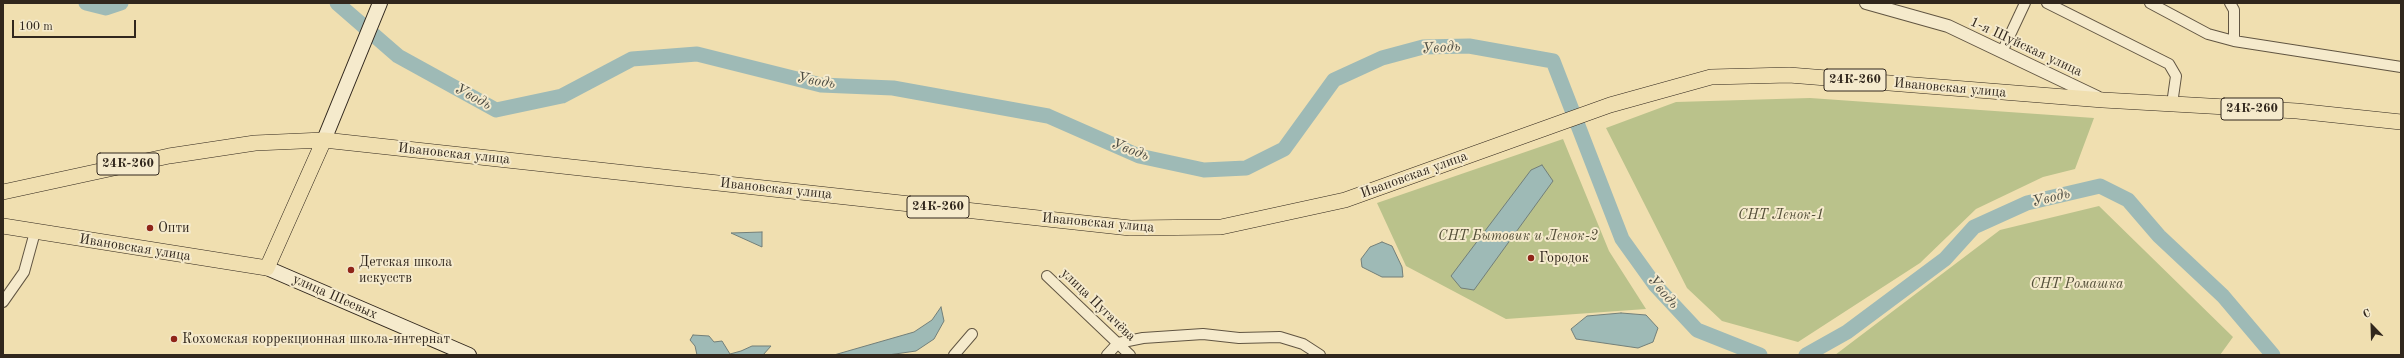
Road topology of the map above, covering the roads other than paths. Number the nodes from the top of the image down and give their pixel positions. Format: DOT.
graph roads {
  1 [pos="380,3"];
  2 [pos="1866,3"];
  3 [pos="2025,3"];
  4 [pos="2047,3"];
  5 [pos="2150,3"];
  6 [pos="2230,3"];
  7 [pos="2234,41"];
  8 [pos="2002,52"];
  9 [pos="2401,68"];
  10 [pos="2103,100"];
  11 [pos="2172,104"];
  12 [pos="2401,122"];
  13 [pos="324,140"];
  14 [pos="3,192"];
  15 [pos="3,226"];
  16 [pos="35,232"];
  17 [pos="267,268"];
  18 [pos="1047,276"];
  19 [pos="3,302"];
  20 [pos="972,334"];
  21 [pos="1118,343"];
  22 [pos="469,355"];
  23 [pos="954,355"];
  24 [pos="1107,355"];
  25 [pos="1130,355"];
  26 [pos="1320,355"];
  1 -- 13 [label="main road"];
  2 -- 8 [label="street, 1-я Шуйская улица"];
  3 -- 8 [label="street"];
  4 -- 11 [label="street"];
  5 -- 7 [label="street"];
  6 -- 7 [label="street"];
  7 -- 9 [label="street"];
  8 -- 10 [label="street, 1-я Шуйская улица"];
  10 -- 11 [label="main road, 24К-260"];
  10 -- 13 [label="main road, Ивановская улица / 24К-260"];
  11 -- 12 [label="main road, 24К-260"];
  13 -- 14 [label="main road, Ивановская улица / 24К-260"];
  13 -- 17 [label="main road"];
  15 -- 16 [label="main road, Ивановская улица"];
  16 -- 17 [label="main road, Ивановская улица"];
  16 -- 19 [label="street"];
  17 -- 22 [label="main road, улица Шеевых"];
  18 -- 21 [label="street, улица Пугачёва"];
  20 -- 23 [label="street"];
  21 -- 24 [label="street"];
  21 -- 25 [label="street, улица Пугачёва"];
  21 -- 26 [label="street"];
}
